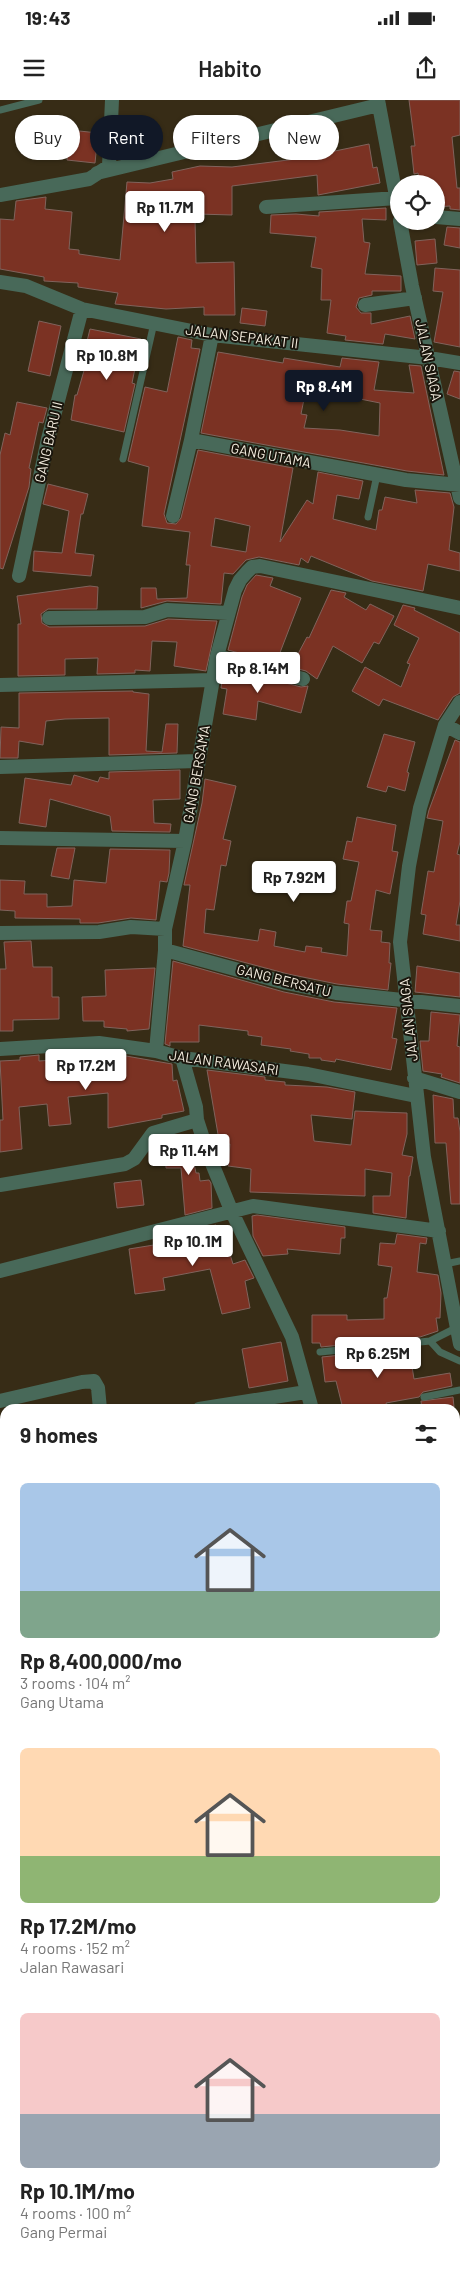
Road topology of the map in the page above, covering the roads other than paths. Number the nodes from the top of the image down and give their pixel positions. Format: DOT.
graph roads {
  1 [pos="39,100"];
  2 [pos="112,100"];
  3 [pos="378,103"];
  4 [pos="0,110"];
  5 [pos="97,173"];
  6 [pos="392,175"];
  7 [pos="0,195"];
  8 [pos="390,205"];
  9 [pos="266,206"];
  10 [pos="445,218"];
  11 [pos="460,219"];
  12 [pos="402,230"];
  13 [pos="0,282"];
  14 [pos="415,298"];
  15 [pos="365,305"];
  16 [pos="82,309"];
  17 [pos="154,323"];
  18 [pos="212,335"];
  19 [pos="429,358"];
  20 [pos="460,363"];
  21 [pos="192,440"];
  22 [pos="123,460"];
  23 [pos="377,475"];
  24 [pos="458,485"];
  25 [pos="460,498"];
  26 [pos="173,516"];
  27 [pos="368,517"];
  28 [pos="19,576"];
  29 [pos="460,608"];
  30 [pos="228,613"];
  31 [pos="49,618"];
  32 [pos="217,656"];
  33 [pos="303,679"];
  34 [pos="213,680"];
  35 [pos="0,685"];
  36 [pos="460,702"];
  37 [pos="445,725"];
  38 [pos="460,733"];
  39 [pos="198,761"];
  40 [pos="0,767"];
  41 [pos="0,838"];
  42 [pos="185,841"];
  43 [pos="165,929"];
  44 [pos="0,933"];
  45 [pos="165,950"];
  46 [pos="405,999"];
  47 [pos="460,1006"];
  48 [pos="0,1049"];
  49 [pos="156,1051"];
  50 [pos="182,1058"];
  51 [pos="414,1078"];
  52 [pos="460,1092"];
  53 [pos="416,1096"];
  54 [pos="197,1120"];
  55 [pos="0,1185"];
  56 [pos="231,1210"];
  57 [pos="439,1231"];
  58 [pos="460,1262"];
  59 [pos="445,1264"];
  60 [pos="0,1270"];
  61 [pos="456,1302"];
  62 [pos="456,1328"];
  63 [pos="430,1341"];
  64 [pos="460,1344"];
  65 [pos="320,1352"];
  66 [pos="460,1361"];
  67 [pos="460,1390"];
  68 [pos="306,1392"];
  69 [pos="424,1397"];
  70 [pos="0,1401"];
  71 [pos="100,1404"];
  72 [pos="233,1404"];
  73 [pos="310,1404"];
  1 -- 4 [label="lane"];
  2 -- 5 [label="street"];
  3 -- 5 [label="street"];
  3 -- 6 [label="street"];
  5 -- 7 [label="street"];
  8 -- 9 [label="street"];
  10 -- 11 [label="street"];
  12 -- 14 [label="street, JALAN SIAGA"];
  13 -- 16 [label="street, JALAN SEPAKAT II"];
  14 -- 15 [label="street"];
  14 -- 19 [label="street, JALAN SIAGA"];
  16 -- 17 [label="street, JALAN SEPAKAT II"];
  16 -- 28 [label="street, GANG BARU II"];
  17 -- 18 [label="street, JALAN SEPAKAT II"];
  17 -- 22 [label="lane"];
  18 -- 19 [label="street, JALAN SEPAKAT II"];
  18 -- 21 [label="street"];
  19 -- 20 [label="street, JALAN SEPAKAT II"];
  19 -- 24 [label="street, JALAN SIAGA"];
  21 -- 23 [label="street, GANG UTAMA"];
  21 -- 26 [label="street"];
  23 -- 24 [label="street, GANG UTAMA"];
  23 -- 27 [label="lane"];
  24 -- 25 [label="street, JALAN SIAGA"];
  29 -- 30 [label="street, GANG BERSAMA"];
  30 -- 31 [label="street"];
  30 -- 32 [label="street, GANG BERSAMA"];
  32 -- 33 [label="street"];
  32 -- 34 [label="street, GANG BERSAMA"];
  34 -- 35 [label="street"];
  34 -- 39 [label="street, GANG BERSAMA"];
  36 -- 37 [label="street, JALAN SIAGA"];
  37 -- 38 [label="street"];
  37 -- 46 [label="street, JALAN SIAGA"];
  39 -- 40 [label="street"];
  39 -- 42 [label="street, GANG BERSAMA"];
  41 -- 42 [label="street"];
  42 -- 43 [label="street, GANG BERSAMA"];
  43 -- 44 [label="street"];
  43 -- 45 [label="street, GANG BERSAMA"];
  45 -- 46 [label="street, GANG BERSATU"];
  45 -- 49 [label="street, GANG BERSAMA"];
  46 -- 47 [label="street, GANG BERSATU"];
  46 -- 51 [label="street, JALAN SIAGA"];
  48 -- 49 [label="street, JALAN RAWASARI"];
  49 -- 50 [label="street, JALAN RAWASARI"];
  50 -- 53 [label="street, JALAN RAWASARI"];
  50 -- 54 [label="street"];
  51 -- 52 [label="street"];
  51 -- 53 [label="street, JALAN SIAGA"];
  53 -- 57 [label="street, JALAN SIAGA"];
  54 -- 55 [label="street"];
  54 -- 56 [label="street"];
  56 -- 57 [label="street"];
  56 -- 60 [label="street"];
  56 -- 68 [label="street"];
  57 -- 59 [label="street, JALAN SIAGA"];
  58 -- 59 [label="lane"];
  59 -- 61 [label="street, JALAN SIAGA"];
  61 -- 62 [label="street, JALAN SIAGA"];
  62 -- 63 [label="lane"];
  62 -- 64 [label="street, JALAN SIAGA"];
  63 -- 65 [label="lane"];
  63 -- 66 [label="lane"];
  67 -- 69 [label="lane"];
  68 -- 72 [label="street"];
  68 -- 73 [label="street"];
  70 -- 71 [label="street"];
}
